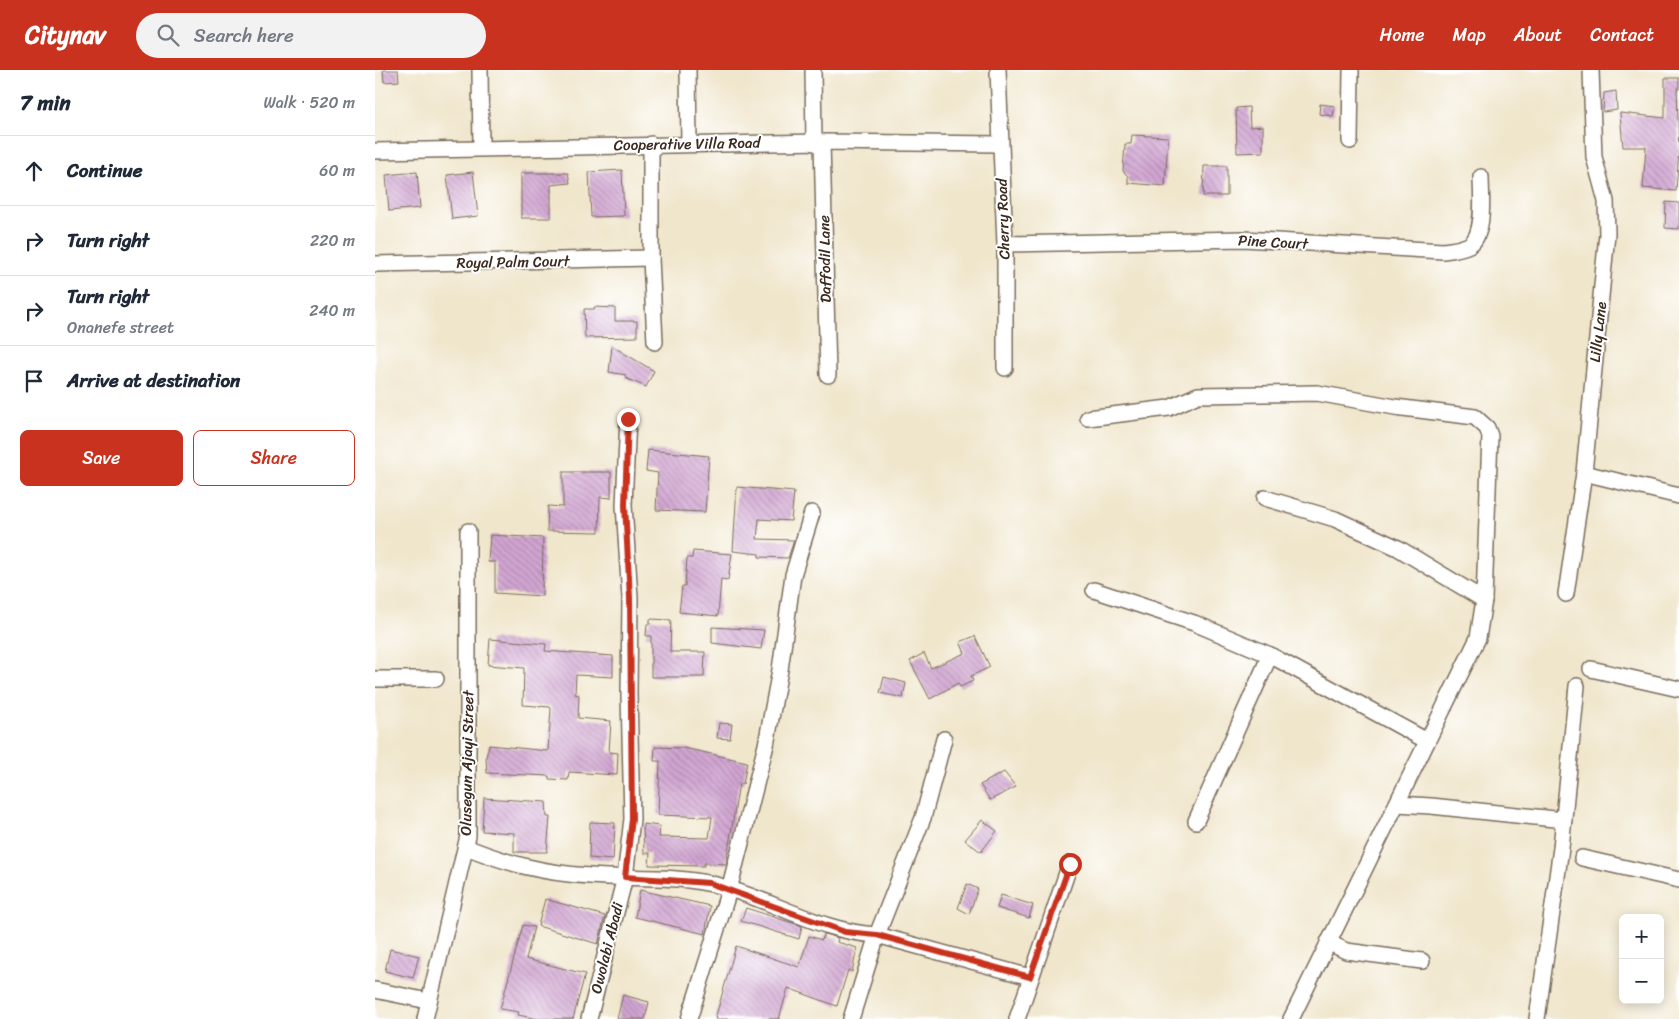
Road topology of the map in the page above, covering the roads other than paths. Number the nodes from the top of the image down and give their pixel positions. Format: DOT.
graph roads {
  1 [pos="480,70"];
  2 [pos="688,70"];
  3 [pos="813,70"];
  4 [pos="998,70"];
  5 [pos="1351,70"];
  6 [pos="1591,70"];
  7 [pos="1350,141"];
  8 [pos="818,142"];
  9 [pos="651,144"];
  10 [pos="689,144"];
  11 [pos="999,144"];
  12 [pos="481,148"];
  13 [pos="375,151"];
  14 [pos="1481,177"];
  15 [pos="1005,244"];
  16 [pos="651,258"];
  17 [pos="375,264"];
  18 [pos="655,342"];
  19 [pos="1005,368"];
  20 [pos="828,375"];
  21 [pos="1088,418"];
  22 [pos="628,419"];
  23 [pos="1584,473"];
  24 [pos="1679,496"];
  25 [pos="1265,498"];
  26 [pos="812,512"];
  27 [pos="468,531"];
  28 [pos="1094,590"];
  29 [pos="1566,594"];
  30 [pos="1485,600"];
  31 [pos="1270,655"];
  32 [pos="1591,670"];
  33 [pos="375,679"];
  34 [pos="436,679"];
  35 [pos="1577,686"];
  36 [pos="1679,689"];
  37 [pos="944,739"];
  38 [pos="1427,741"];
  39 [pos="1397,804"];
  40 [pos="1564,820"];
  41 [pos="1197,822"];
  42 [pos="466,847"];
  43 [pos="1582,858"];
  44 [pos="1070,864"];
  45 [pos="625,877"];
  46 [pos="1679,880"];
  47 [pos="729,890"];
  48 [pos="877,935"];
  49 [pos="1328,942"];
  50 [pos="1422,961"];
  51 [pos="1030,977"];
  52 [pos="375,990"];
  53 [pos="428,1001"];
  54 [pos="425,1019"];
  55 [pos="589,1019"];
  56 [pos="689,1019"];
  57 [pos="851,1019"];
  58 [pos="1017,1019"];
  59 [pos="1291,1019"];
  60 [pos="1537,1019"];
  1 -- 12 [label="street"];
  2 -- 10 [label="street"];
  3 -- 8 [label="street, Daffodil Lane"];
  4 -- 11 [label="street, Cherry Road"];
  5 -- 7 [label="street"];
  6 -- 23 [label="street, Lilly Lane"];
  8 -- 10 [label="street, Cooperative Villa Road"];
  8 -- 11 [label="street, Cooperative Villa Road"];
  8 -- 20 [label="street, Daffodil Lane"];
  9 -- 10 [label="street, Cooperative Villa Road"];
  9 -- 12 [label="street, Cooperative Villa Road"];
  9 -- 16 [label="street"];
  11 -- 15 [label="street, Cherry Road"];
  12 -- 13 [label="street, Cooperative Villa Road"];
  14 -- 15 [label="street, Pine Court"];
  15 -- 19 [label="street, Cherry Road"];
  16 -- 17 [label="street, Royal Palm Court"];
  16 -- 18 [label="street"];
  21 -- 30 [label="street"];
  22 -- 45 [label="street, Owolabi Abadi"];
  23 -- 24 [label="street"];
  23 -- 29 [label="street, Lilly Lane"];
  25 -- 30 [label="street"];
  26 -- 47 [label="street"];
  27 -- 42 [label="street, Olusegun Ajayi Street"];
  28 -- 31 [label="street"];
  30 -- 38 [label="street"];
  31 -- 38 [label="street"];
  31 -- 41 [label="street"];
  32 -- 36 [label="street"];
  33 -- 34 [label="street"];
  35 -- 40 [label="street"];
  37 -- 48 [label="street"];
  38 -- 39 [label="street"];
  39 -- 40 [label="street"];
  39 -- 49 [label="street"];
  40 -- 60 [label="street"];
  42 -- 45 [label="street"];
  42 -- 53 [label="street, Olusegun Ajayi Street"];
  43 -- 46 [label="street"];
  44 -- 51 [label="street"];
  45 -- 47 [label="street"];
  45 -- 55 [label="street, Owolabi Abadi"];
  47 -- 48 [label="street"];
  47 -- 56 [label="street"];
  48 -- 51 [label="street"];
  48 -- 57 [label="street"];
  49 -- 50 [label="street"];
  49 -- 59 [label="street"];
  51 -- 58 [label="street"];
  52 -- 53 [label="street"];
  53 -- 54 [label="street, Olusegun Ajayi Street"];
}
